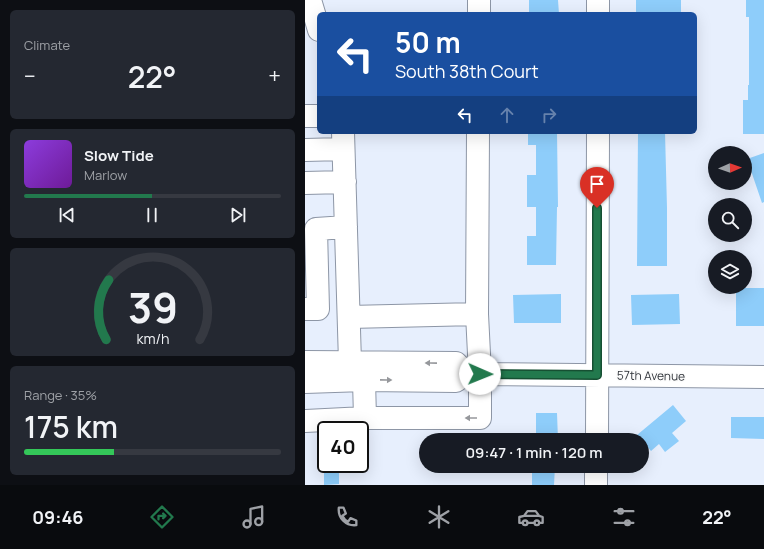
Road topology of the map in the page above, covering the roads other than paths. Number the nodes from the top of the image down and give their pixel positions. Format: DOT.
graph roads {
  1 [pos="310,0"];
  2 [pos="479,0"];
  3 [pos="598,0"];
  4 [pos="479,12"];
  5 [pos="598,12"];
  6 [pos="317,23"];
  7 [pos="305,116"];
  8 [pos="317,116"];
  9 [pos="478,134"];
  10 [pos="598,134"];
  11 [pos="343,141"];
  12 [pos="305,150"];
  13 [pos="345,182"];
  14 [pos="305,183"];
  15 [pos="346,228"];
  16 [pos="310,229"];
  17 [pos="305,309"];
  18 [pos="477,314"];
  19 [pos="349,317"];
  20 [pos="305,362"];
  21 [pos="350,362"];
  22 [pos="473,374"];
  23 [pos="597,375"];
  24 [pos="764,377"];
  25 [pos="364,380"];
  26 [pos="305,382"];
  27 [pos="365,418"];
  28 [pos="305,421"];
  29 [pos="597,433"];
  30 [pos="597,473"];
  31 [pos="596,485"];
  1 -- 6 [label="street"];
  2 -- 4 [label="street"];
  3 -- 5 [label="street"];
  7 -- 8 [label="street"];
  9 -- 18 [label="street"];
  10 -- 23 [label="street"];
  11 -- 12 [label="street"];
  11 -- 13 [label="street"];
  13 -- 14 [label="street"];
  13 -- 15 [label="street"];
  15 -- 16 [label="street"];
  15 -- 19 [label="street"];
  16 -- 17 [label="street"];
  18 -- 19 [label="street"];
  18 -- 22 [label="street"];
  19 -- 21 [label="street"];
  20 -- 21 [label="street"];
  22 -- 21 [label="street, one-way"];
  22 -- 23 [label="street, 57th Avenue"];
  25 -- 22 [label="street, 57th Avenue, one-way"];
  22 -- 27 [label="street, one-way"];
  23 -- 24 [label="street, 57th Avenue"];
  23 -- 29 [label="street"];
  25 -- 26 [label="street, 57th Avenue"];
  25 -- 27 [label="street"];
  27 -- 28 [label="street"];
  30 -- 31 [label="street"];
}
